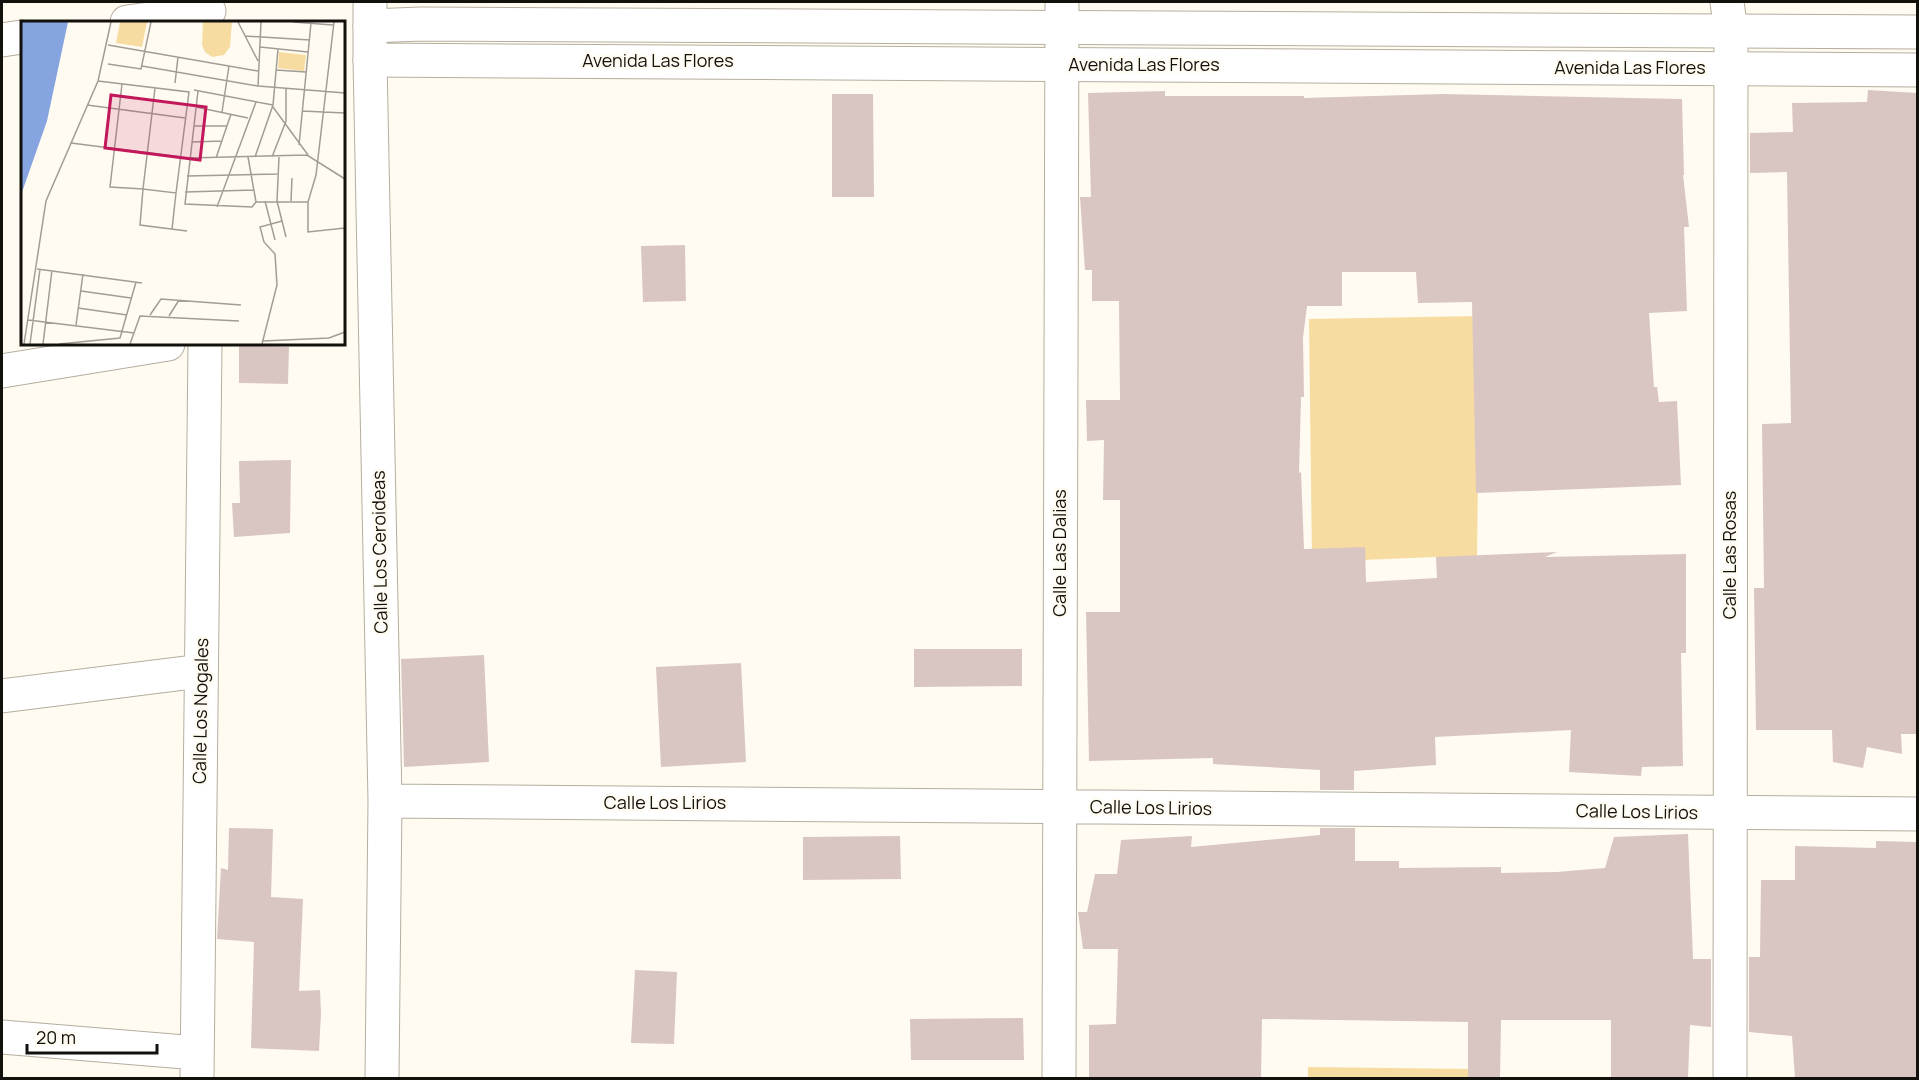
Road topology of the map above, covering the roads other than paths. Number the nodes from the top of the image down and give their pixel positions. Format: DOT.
graph roads {
  1 [pos="209,12"];
  2 [pos="370,14"];
  3 [pos="1062,15"];
  4 [pos="1729,16"];
  5 [pos="135,21"];
  6 [pos="1917,32"];
  7 [pos="21,37"];
  8 [pos="2,40"];
  9 [pos="370,60"];
  10 [pos="1061,64"];
  11 [pos="1730,69"];
  12 [pos="1917,70"];
  13 [pos="162,345"];
  14 [pos="205,345"];
  15 [pos="2,371"];
  16 [pos="201,671"];
  17 [pos="2,696"];
  18 [pos="385,801"];
  19 [pos="1059,807"];
  20 [pos="1730,813"];
  21 [pos="1917,814"];
  22 [pos="2,1037"];
  23 [pos="197,1066"];
  24 [pos="382,1078"];
  25 [pos="1059,1078"];
  26 [pos="1730,1078"];
  1 -- 5 [label="street"];
  2 -- 3 [label="street, Avenida Las Flores"];
  2 -- 9 [label="street, Calle Los Ceroideas"];
  3 -- 4 [label="street, Avenida Las Flores"];
  3 -- 10 [label="street, Calle Las Dalias"];
  4 -- 6 [label="street, Avenida Las Flores"];
  4 -- 11 [label="street, Calle Las Rosas"];
  7 -- 8 [label="street"];
  9 -- 10 [label="street, Avenida Las Flores"];
  9 -- 18 [label="street, Calle Los Ceroideas"];
  10 -- 11 [label="street, Avenida Las Flores"];
  10 -- 19 [label="street, Calle Las Dalias"];
  11 -- 12 [label="street, Avenida Las Flores"];
  11 -- 20 [label="street, Calle Las Rosas"];
  13 -- 15 [label="street"];
  14 -- 16 [label="street, Calle Los Nogales"];
  16 -- 17 [label="street"];
  16 -- 23 [label="street, Calle Los Nogales"];
  18 -- 19 [label="street, Calle Los Lirios"];
  18 -- 24 [label="street, Calle Los Ceroideas"];
  19 -- 20 [label="street, Calle Los Lirios"];
  19 -- 25 [label="street, Calle Las Dalias"];
  20 -- 21 [label="street, Calle Los Lirios"];
  20 -- 26 [label="street, Calle Las Rosas"];
  22 -- 23 [label="street"];
}
